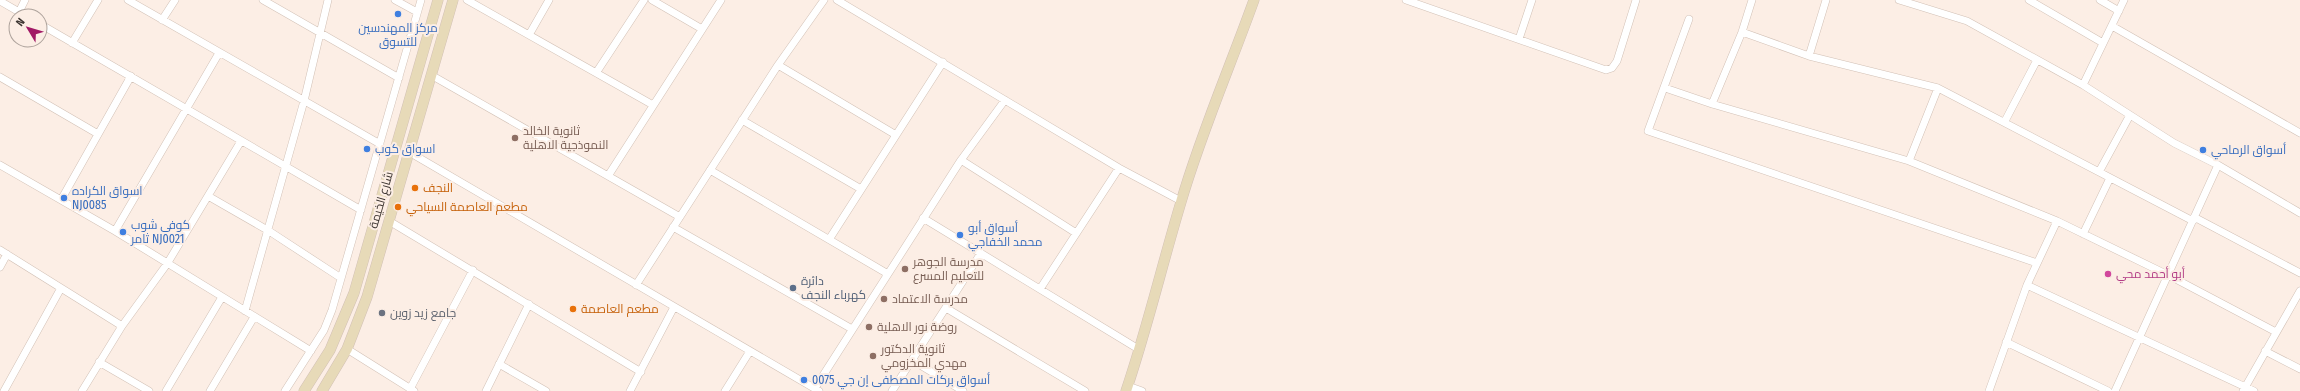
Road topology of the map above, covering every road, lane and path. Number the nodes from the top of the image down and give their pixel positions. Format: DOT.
graph roads {
  1 [pos="98,0"];
  2 [pos="128,0"];
  3 [pos="175,0"];
  4 [pos="263,0"];
  5 [pos="328,0"];
  6 [pos="395,0"];
  7 [pos="421,0"];
  8 [pos="438,0"];
  9 [pos="453,0"];
  10 [pos="467,0"];
  11 [pos="549,0"];
  12 [pos="644,0"];
  13 [pos="652,0"];
  14 [pos="721,0"];
  15 [pos="824,0"];
  16 [pos="837,0"];
  17 [pos="1254,0"];
  18 [pos="1406,0"];
  19 [pos="1532,0"];
  20 [pos="1636,0"];
  21 [pos="1752,0"];
  22 [pos="1826,0"];
  23 [pos="1899,0"];
  24 [pos="2029,0"];
  25 [pos="2100,0"];
  26 [pos="2124,0"];
  27 [pos="0,1"];
  28 [pos="1424,3"];
  29 [pos="12,8"];
  30 [pos="2119,11"];
  31 [pos="417,12"];
  32 [pos="1689,19"];
  33 [pos="162,20"];
  34 [pos="2112,26"];
  35 [pos="48,29"];
  36 [pos="702,29"];
  37 [pos="1742,32"];
  38 [pos="320,33"];
  39 [pos="529,35"];
  40 [pos="1519,39"];
  41 [pos="72,43"];
  42 [pos="2103,43"];
  43 [pos="219,53"];
  44 [pos="1809,56"];
  45 [pos="2037,60"];
  46 [pos="943,62"];
  47 [pos="778,65"];
  48 [pos="596,73"];
  49 [pos="431,75"];
  50 [pos="131,76"];
  51 [pos="0,78"];
  52 [pos="399,78"];
  53 [pos="2083,85"];
  54 [pos="1665,88"];
  55 [pos="1938,88"];
  56 [pos="1005,100"];
  57 [pos="304,101"];
  58 [pos="1712,104"];
  59 [pos="653,105"];
  60 [pos="187,109"];
  61 [pos="2130,115"];
  62 [pos="742,120"];
  63 [pos="2005,121"];
  64 [pos="2300,133"];
  65 [pos="98,134"];
  66 [pos="896,135"];
  67 [pos="242,141"];
  68 [pos="380,144"];
  69 [pos="409,152"];
  70 [pos="961,160"];
  71 [pos="1909,161"];
  72 [pos="0,165"];
  73 [pos="2218,165"];
  74 [pos="286,167"];
  75 [pos="1119,168"];
  76 [pos="710,170"];
  77 [pos="2099,172"];
  78 [pos="608,176"];
  79 [pos="2110,178"];
  80 [pos="861,189"];
  81 [pos="208,196"];
  82 [pos="61,200"];
  83 [pos="1181,201"];
  84 [pos="361,210"];
  85 [pos="2300,213"];
  86 [pos="680,217"];
  87 [pos="923,218"];
  88 [pos="2194,219"];
  89 [pos="389,221"];
  90 [pos="2057,221"];
  91 [pos="673,227"];
  92 [pos="115,231"];
  93 [pos="269,231"];
  94 [pos="1076,233"];
  95 [pos="2083,234"];
  96 [pos="830,238"];
  97 [pos="0,250"];
  98 [pos="981,253"];
  99 [pos="7,254"];
  100 [pos="2037,263"];
  101 [pos="167,264"];
  102 [pos="0,267"];
  103 [pos="473,270"];
  104 [pos="2300,273"];
  105 [pos="888,274"];
  106 [pos="2168,275"];
  107 [pos="341,278"];
  108 [pos="636,285"];
  109 [pos="2027,285"];
  110 [pos="61,288"];
  111 [pos="1040,289"];
  112 [pos="2299,295"];
  113 [pos="222,297"];
  114 [pos="529,304"];
  115 [pos="674,307"];
  116 [pos="946,308"];
  117 [pos="245,311"];
  118 [pos="254,317"];
  119 [pos="122,326"];
  120 [pos="852,329"];
  121 [pos="2276,332"];
  122 [pos="2139,337"];
  123 [pos="2006,342"];
  124 [pos="347,349"];
  125 [pos="1140,350"];
  126 [pos="311,351"];
  127 [pos="750,351"];
  128 [pos="2265,351"];
  129 [pos="912,360"];
  130 [pos="99,362"];
  131 [pos="499,364"];
  132 [pos="2300,369"];
  133 [pos="641,372"];
  134 [pos="1127,389"];
  135 [pos="2244,389"];
  136 [pos="412,390"];
  137 [pos="817,390"];
  138 [pos="4,391"];
  139 [pos="82,391"];
  140 [pos="149,391"];
  141 [pos="166,391"];
  142 [pos="210,391"];
  143 [pos="285,391"];
  144 [pos="304,391"];
  145 [pos="322,391"];
  146 [pos="486,391"];
  147 [pos="546,391"];
  148 [pos="630,391"];
  149 [pos="725,391"];
  150 [pos="892,391"];
  151 [pos="963,391"];
  152 [pos="1085,391"];
  153 [pos="1142,391"];
  154 [pos="1989,391"];
  155 [pos="2108,391"];
  156 [pos="2115,391"];
  157 [pos="2254,391"];
  1 -- 41 [label="street"];
  2 -- 33 [label="street"];
  3 -- 33 [label="street"];
  4 -- 38 [label="street"];
  5 -- 38 [label="street"];
  6 -- 31 [label="street"];
  7 -- 31 [label="street"];
  8 -- 144 [label="street, شارع الخيمة"];
  9 -- 49 [label="street, شارع الخيمة"];
  10 -- 39 [label="street"];
  11 -- 39 [label="street"];
  12 -- 48 [label="street"];
  13 -- 36 [label="street"];
  14 -- 36 [label="street"];
  15 -- 47 [label="street"];
  16 -- 46 [label="street"];
  17 -- 83 [label="street"];
  18 -- 28 [label="street"];
  19 -- 40 [label="street"];
  20 -- 40 [label="street"];
  21 -- 37 [label="street"];
  22 -- 44 [label="street"];
  23 -- 45 [label="street"];
  24 -- 42 [label="street"];
  25 -- 30 [label="street"];
  26 -- 30 [label="street"];
  27 -- 29 [label="street"];
  28 -- 40 [label="street"];
  30 -- 34 [label="street"];
  31 -- 52 [label="street"];
  32 -- 54 [label="street"];
  33 -- 43 [label="street"];
  34 -- 42 [label="street"];
  34 -- 64 [label="street"];
  35 -- 41 [label="street"];
  36 -- 59 [label="street"];
  37 -- 44 [label="street"];
  37 -- 58 [label="street"];
  38 -- 52 [label="street"];
  38 -- 57 [label="street"];
  39 -- 48 [label="street"];
  41 -- 50 [label="street"];
  42 -- 53 [label="street"];
  43 -- 57 [label="street"];
  43 -- 60 [label="street"];
  44 -- 55 [label="street"];
  45 -- 53 [label="street"];
  45 -- 63 [label="street"];
  46 -- 56 [label="street"];
  46 -- 66 [label="street"];
  47 -- 62 [label="street"];
  47 -- 66 [label="street"];
  48 -- 59 [label="street"];
  49 -- 69 [label="street, شارع الخيمة"];
  49 -- 78 [label="street"];
  50 -- 60 [label="street"];
  50 -- 65 [label="street"];
  51 -- 65 [label="street"];
  52 -- 68 [label="street"];
  53 -- 61 [label="street"];
  54 -- 58 [label="street"];
  54 -- 100 [label="street"];
  55 -- 63 [label="street"];
  55 -- 71 [label="street"];
  56 -- 70 [label="street"];
  56 -- 75 [label="street"];
  57 -- 68 [label="street"];
  57 -- 74 [label="street"];
  58 -- 71 [label="street"];
  59 -- 78 [label="street"];
  60 -- 67 [label="street"];
  60 -- 92 [label="street"];
  61 -- 73 [label="street"];
  61 -- 77 [label="street"];
  62 -- 76 [label="street"];
  62 -- 80 [label="street"];
  63 -- 77 [label="street"];
  65 -- 82 [label="street"];
  66 -- 80 [label="street"];
  67 -- 74 [label="street"];
  67 -- 81 [label="street"];
  68 -- 84 [label="street"];
  69 -- 89 [label="street, شارع الخيمة"];
  69 -- 108 [label="street"];
  70 -- 87 [label="street"];
  70 -- 94 [label="street"];
  71 -- 90 [label="street"];
  72 -- 82 [label="street"];
  73 -- 85 [label="street"];
  73 -- 88 [label="street"];
  74 -- 84 [label="street"];
  74 -- 93 [label="street"];
  75 -- 83 [label="street"];
  75 -- 94 [label="street"];
  76 -- 86 [label="street"];
  76 -- 96 [label="street"];
  77 -- 79 [label="street"];
  78 -- 86 [label="street"];
  79 -- 88 [label="street"];
  79 -- 95 [label="street"];
  80 -- 96 [label="street"];
  81 -- 93 [label="street"];
  81 -- 101 [label="street"];
  82 -- 92 [label="street"];
  83 -- 125 [label="street"];
  84 -- 107 [label="street"];
  86 -- 91 [label="street"];
  87 -- 98 [label="street"];
  87 -- 105 [label="street"];
  88 -- 104 [label="street"];
  88 -- 106 [label="street"];
  89 -- 103 [label="street"];
  89 -- 124 [label="street, شارع الخيمة"];
  90 -- 95 [label="street"];
  90 -- 100 [label="street"];
  91 -- 108 [label="street"];
  91 -- 120 [label="street"];
  92 -- 101 [label="street"];
  93 -- 107 [label="street"];
  93 -- 117 [label="street"];
  94 -- 111 [label="street"];
  95 -- 106 [label="street"];
  96 -- 105 [label="street"];
  97 -- 99 [label="street"];
  98 -- 111 [label="street"];
  98 -- 116 [label="street"];
  99 -- 102 [label="street"];
  99 -- 110 [label="street"];
  100 -- 109 [label="street"];
  101 -- 113 [label="street"];
  101 -- 119 [label="street"];
  103 -- 114 [label="street"];
  103 -- 136 [label="street"];
  105 -- 120 [label="street"];
  106 -- 121 [label="street"];
  106 -- 122 [label="street"];
  107 -- 126 [label="street"];
  108 -- 115 [label="street"];
  109 -- 122 [label="street"];
  109 -- 123 [label="street"];
  110 -- 119 [label="street"];
  110 -- 138 [label="street"];
  111 -- 125 [label="street"];
  112 -- 121 [label="street"];
  113 -- 117 [label="street"];
  113 -- 141 [label="street"];
  114 -- 131 [label="street"];
  114 -- 133 [label="street"];
  115 -- 127 [label="street"];
  115 -- 133 [label="street"];
  116 -- 129 [label="street"];
  116 -- 152 [label="street"];
  117 -- 118 [label="street"];
  118 -- 126 [label="street"];
  118 -- 142 [label="street"];
  119 -- 130 [label="street"];
  120 -- 137 [label="street"];
  121 -- 128 [label="street"];
  122 -- 135 [label="street"];
  122 -- 156 [label="street"];
  123 -- 154 [label="street"];
  123 -- 155 [label="street"];
  124 -- 136 [label="street"];
  124 -- 145 [label="street, شارع الخيمة"];
  125 -- 134 [label="street"];
  126 -- 143 [label="street"];
  127 -- 137 [label="street"];
  127 -- 149 [label="street"];
  128 -- 132 [label="street"];
  128 -- 135 [label="street"];
  129 -- 150 [label="street"];
  129 -- 151 [label="street"];
  130 -- 139 [label="street"];
  130 -- 140 [label="street"];
  131 -- 146 [label="street"];
  131 -- 147 [label="street"];
  133 -- 148 [label="street"];
  134 -- 153 [label="street"];
  135 -- 157 [label="street"];
}
